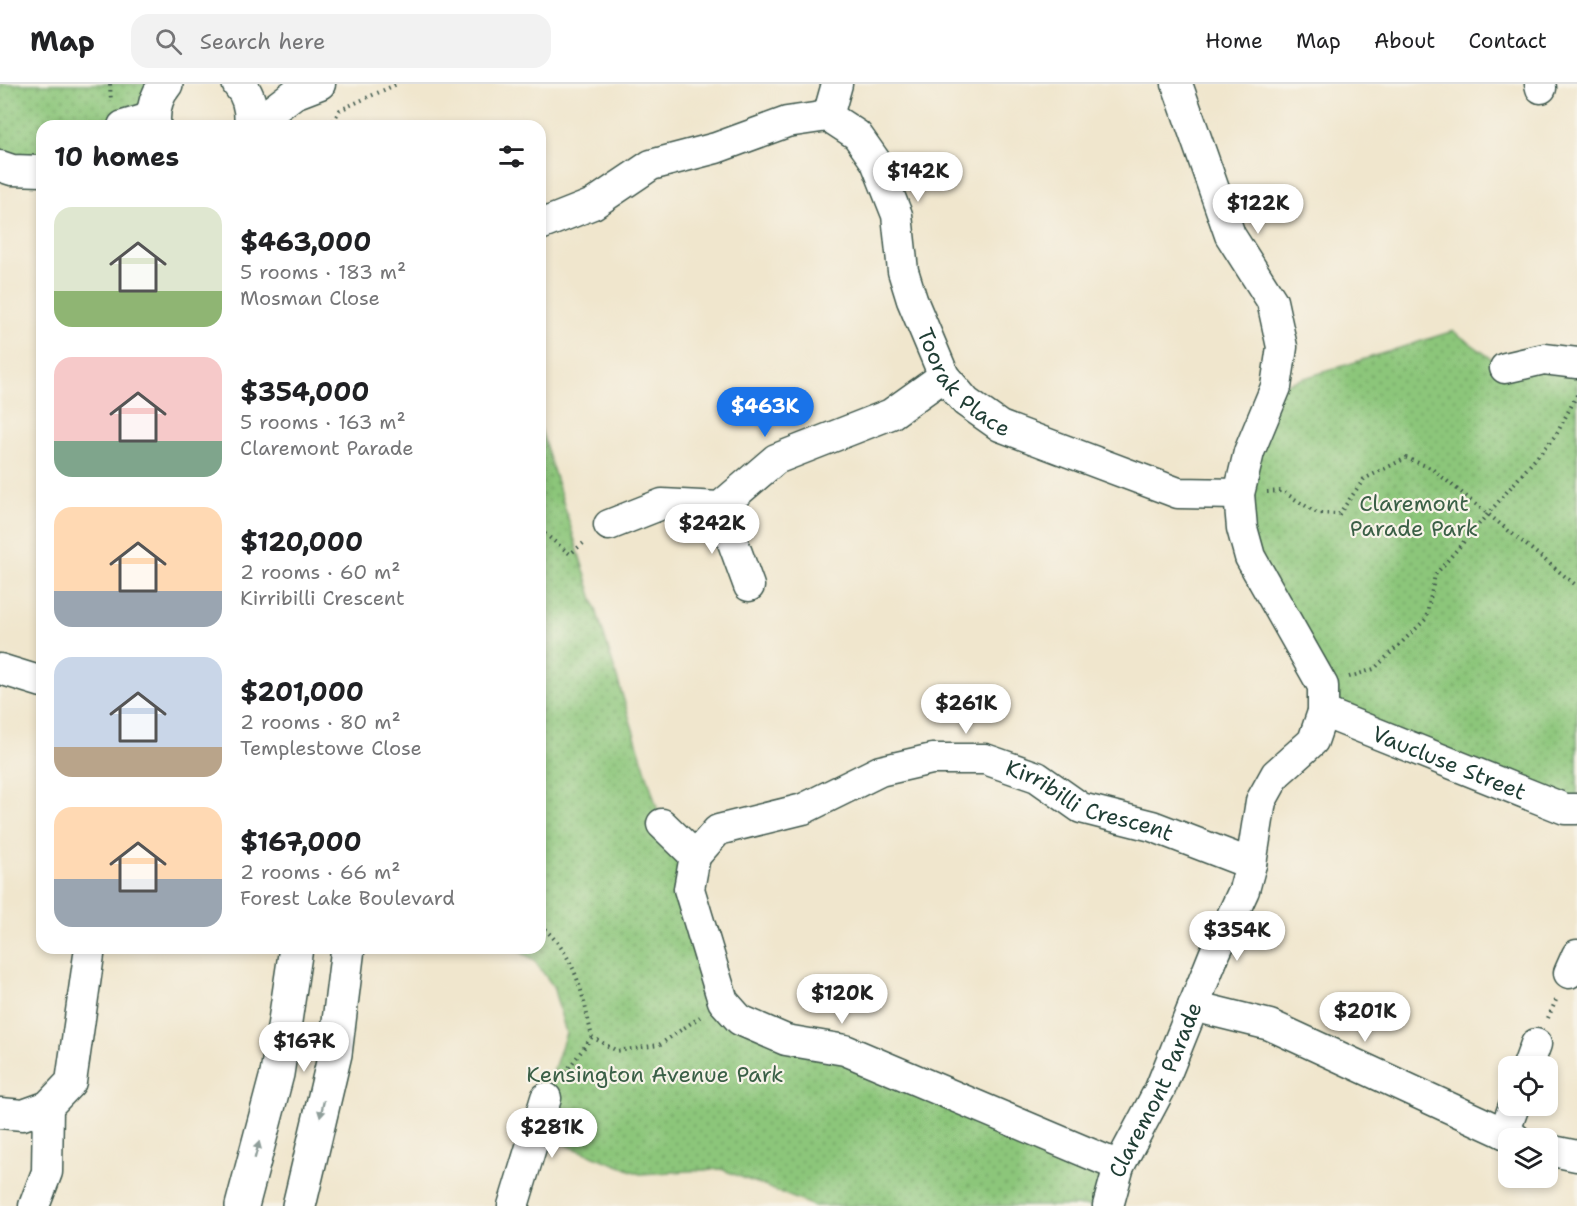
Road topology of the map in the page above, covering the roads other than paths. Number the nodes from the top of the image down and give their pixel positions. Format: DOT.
graph roads {
  1 [pos="239,84"];
  2 [pos="320,84"];
  3 [pos="837,84"];
  4 [pos="1177,84"];
  5 [pos="164,85"];
  6 [pos="828,116"];
  7 [pos="145,120"];
  8 [pos="252,120"];
  9 [pos="260,120"];
  10 [pos="36,172"];
  11 [pos="4,177"];
  12 [pos="546,223"];
  13 [pos="1577,363"];
  14 [pos="1505,368"];
  15 [pos="944,376"];
  16 [pos="1239,494"];
  17 [pos="720,507"];
  18 [pos="609,525"];
  19 [pos="749,586"];
  20 [pos="0,669"];
  21 [pos="36,680"];
  22 [pos="1323,699"];
  23 [pos="1577,809"];
  24 [pos="662,824"];
  25 [pos="695,856"];
  26 [pos="1251,864"];
  27 [pos="89,954"];
  28 [pos="295,954"];
  29 [pos="347,954"];
  30 [pos="1193,1006"];
  31 [pos="546,1098"];
  32 [pos="48,1106"];
  33 [pos="0,1113"];
  34 [pos="1498,1130"];
  35 [pos="1558,1152"];
  36 [pos="1577,1156"];
  37 [pos="1119,1166"];
  38 [pos="34,1206"];
  39 [pos="242,1206"];
  40 [pos="299,1206"];
  41 [pos="513,1206"];
  42 [pos="1108,1206"];
  1 -- 8 [label="main road"];
  2 -- 9 [label="street"];
  3 -- 6 [label="street"];
  4 -- 16 [label="street"];
  5 -- 7 [label="main road"];
  6 -- 12 [label="street"];
  6 -- 15 [label="street, Toorak Place"];
  10 -- 11 [label="street"];
  13 -- 14 [label="street"];
  15 -- 16 [label="street, Toorak Place"];
  15 -- 17 [label="street"];
  16 -- 22 [label="street"];
  17 -- 18 [label="street"];
  17 -- 19 [label="street"];
  20 -- 21 [label="street"];
  22 -- 23 [label="street, Vaucluse Street"];
  22 -- 26 [label="street, Claremont Parade"];
  24 -- 25 [label="street"];
  25 -- 26 [label="street, Kirribilli Crescent"];
  25 -- 37 [label="street"];
  26 -- 30 [label="street, Claremont Parade"];
  27 -- 32 [label="street"];
  39 -- 28 [label="main road, one-way"];
  29 -- 40 [label="main road, one-way"];
  30 -- 34 [label="street"];
  30 -- 37 [label="street, Claremont Parade"];
  31 -- 41 [label="street"];
  32 -- 33 [label="street"];
  32 -- 38 [label="street"];
  35 -- 36 [label="street"];
  37 -- 42 [label="street, Claremont Parade"];
}
